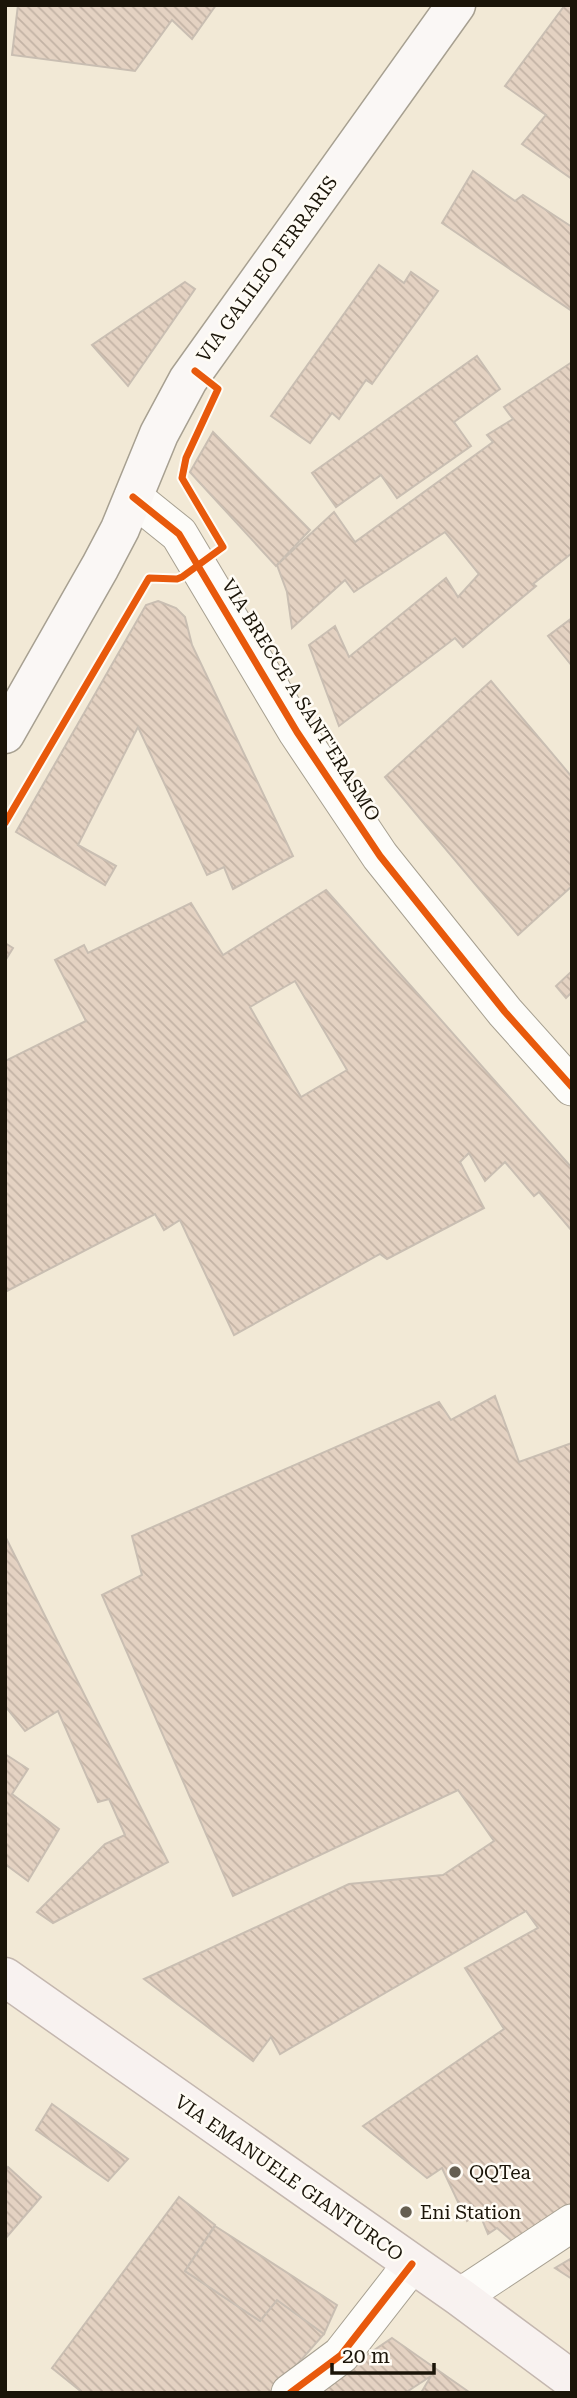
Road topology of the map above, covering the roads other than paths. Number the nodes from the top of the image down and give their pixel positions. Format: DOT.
graph roads {
  1 [pos="456,5"];
  2 [pos="133,497"];
  3 [pos="5,734"];
  4 [pos="572,1087"];
  5 [pos="5,1977"];
  6 [pos="572,2223"];
  7 [pos="412,2264"];
  8 [pos="460,2297"];
  9 [pos="572,2380"];
  10 [pos="290,2393"];
  1 -- 2 [label="main road, VIA GALILEO FERRARIS"];
  2 -- 3 [label="main road, VIA GALILEO FERRARIS"];
  2 -- 4 [label="street, VIA BRECCE A SANT'ERASMO"];
  5 -- 7 [label="main road, VIA EMANUELE GIANTURCO"];
  6 -- 8 [label="street"];
  7 -- 8 [label="main road, VIA EMANUELE GIANTURCO"];
  7 -- 10 [label="street"];
  8 -- 9 [label="main road, VIA EMANUELE GIANTURCO"];
}
